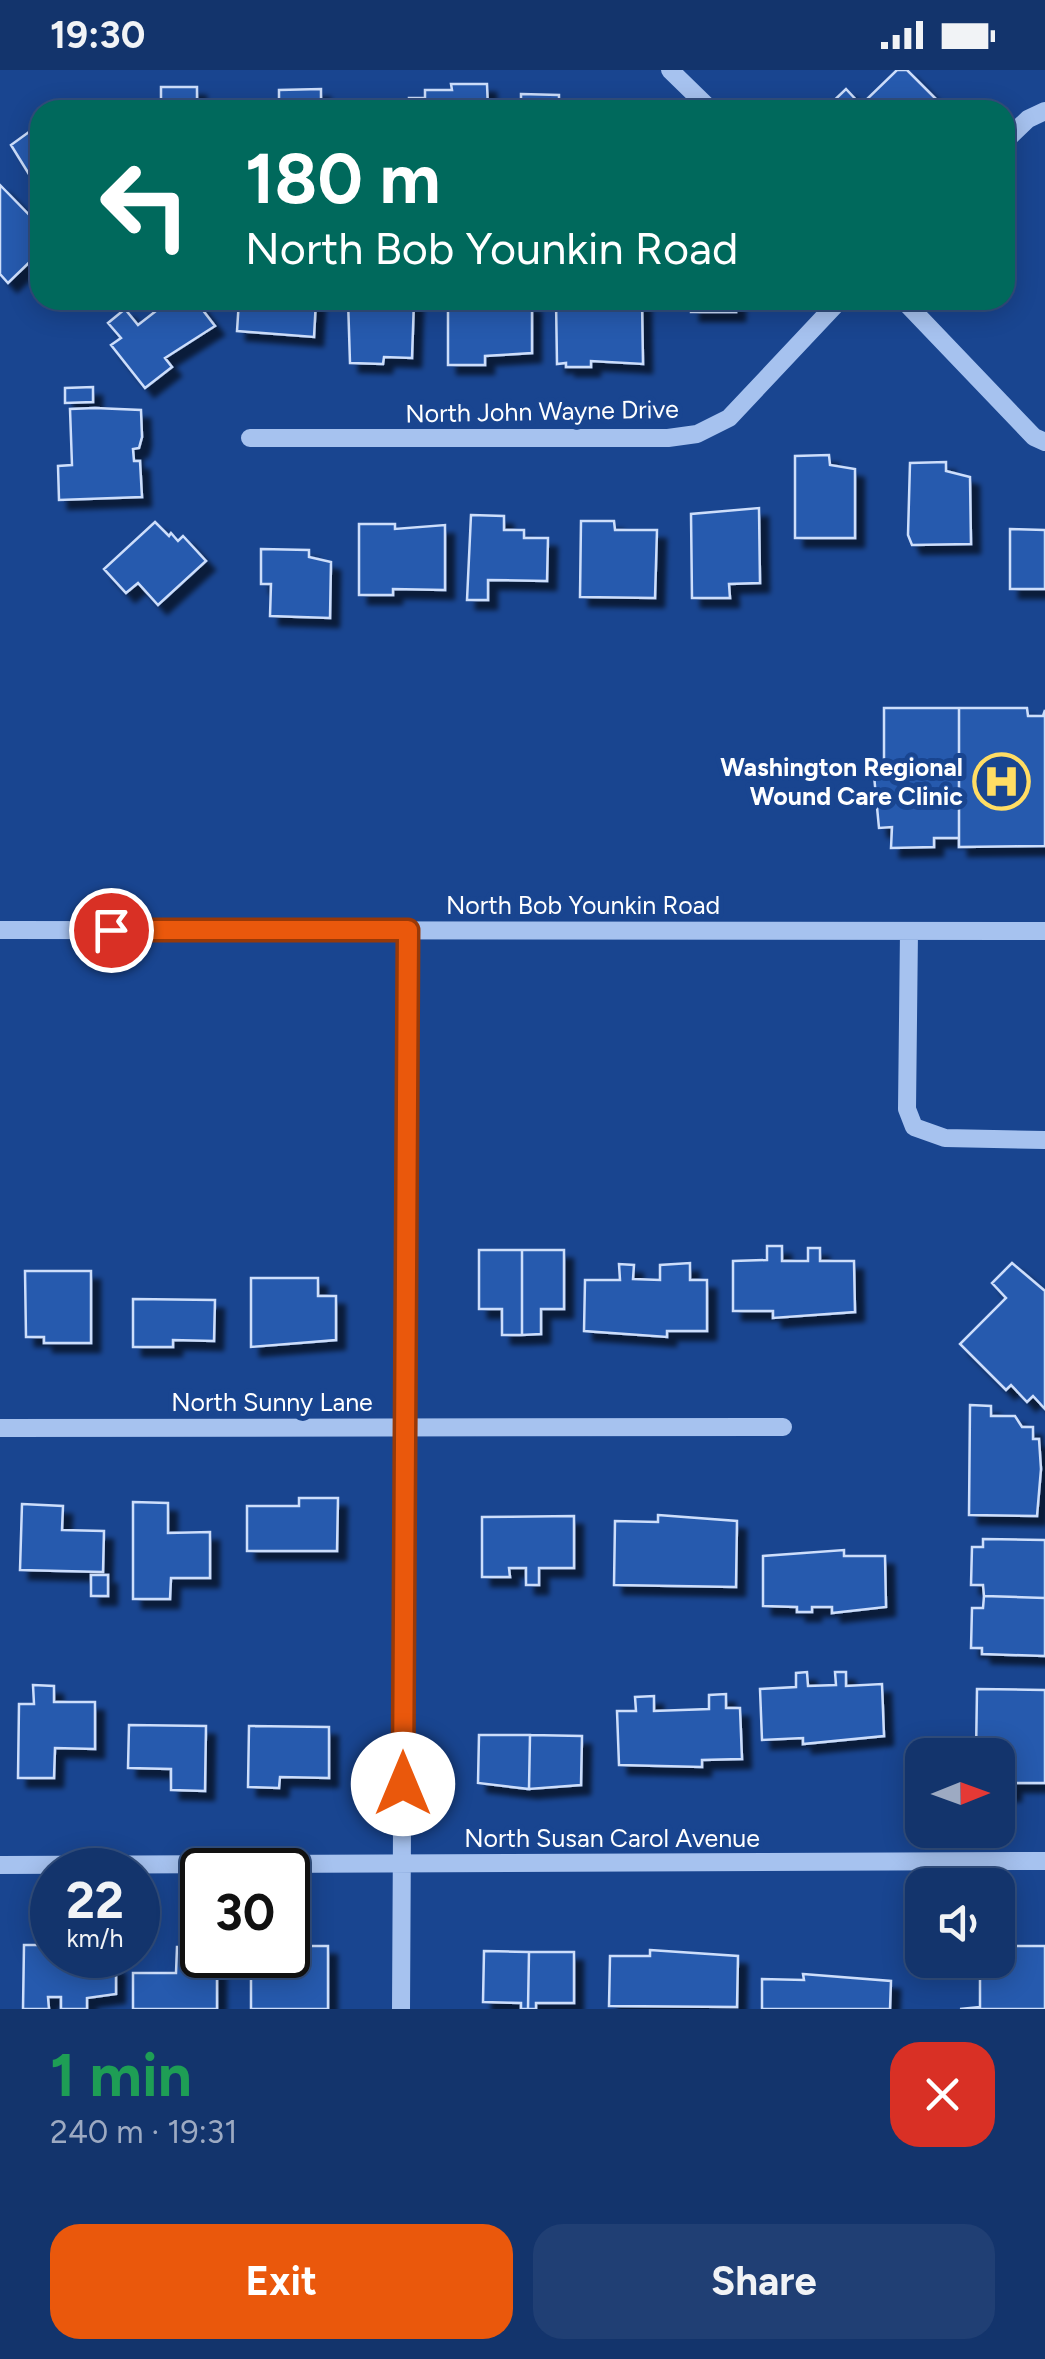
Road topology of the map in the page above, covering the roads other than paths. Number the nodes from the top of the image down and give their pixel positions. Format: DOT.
graph roads {
  1 [pos="670,70"];
  2 [pos="701,100"];
  3 [pos="1045,111"];
  4 [pos="1015,131"];
  5 [pos="831,310"];
  6 [pos="912,310"];
  7 [pos="250,438"];
  8 [pos="1045,442"];
  9 [pos="0,930"];
  10 [pos="408,930"];
  11 [pos="908,931"];
  12 [pos="1045,931"];
  13 [pos="1045,1140"];
  14 [pos="404,1427"];
  15 [pos="784,1427"];
  16 [pos="0,1428"];
  17 [pos="1045,1861"];
  18 [pos="402,1863"];
  19 [pos="0,1865"];
  20 [pos="401,2009"];
  1 -- 2 [label="street"];
  3 -- 4 [label="street"];
  5 -- 7 [label="street, North John Wayne Drive"];
  6 -- 8 [label="street"];
  9 -- 10 [label="street, North Bob Younkin Road"];
  10 -- 11 [label="street, North Bob Younkin Road"];
  10 -- 14 [label="street"];
  11 -- 12 [label="street, North Bob Younkin Road"];
  11 -- 13 [label="street"];
  14 -- 15 [label="street, North Sunny Lane"];
  14 -- 16 [label="street, North Sunny Lane"];
  14 -- 18 [label="street"];
  17 -- 18 [label="street, North Susan Carol Avenue"];
  18 -- 19 [label="street, North Susan Carol Avenue"];
  18 -- 20 [label="street"];
}
